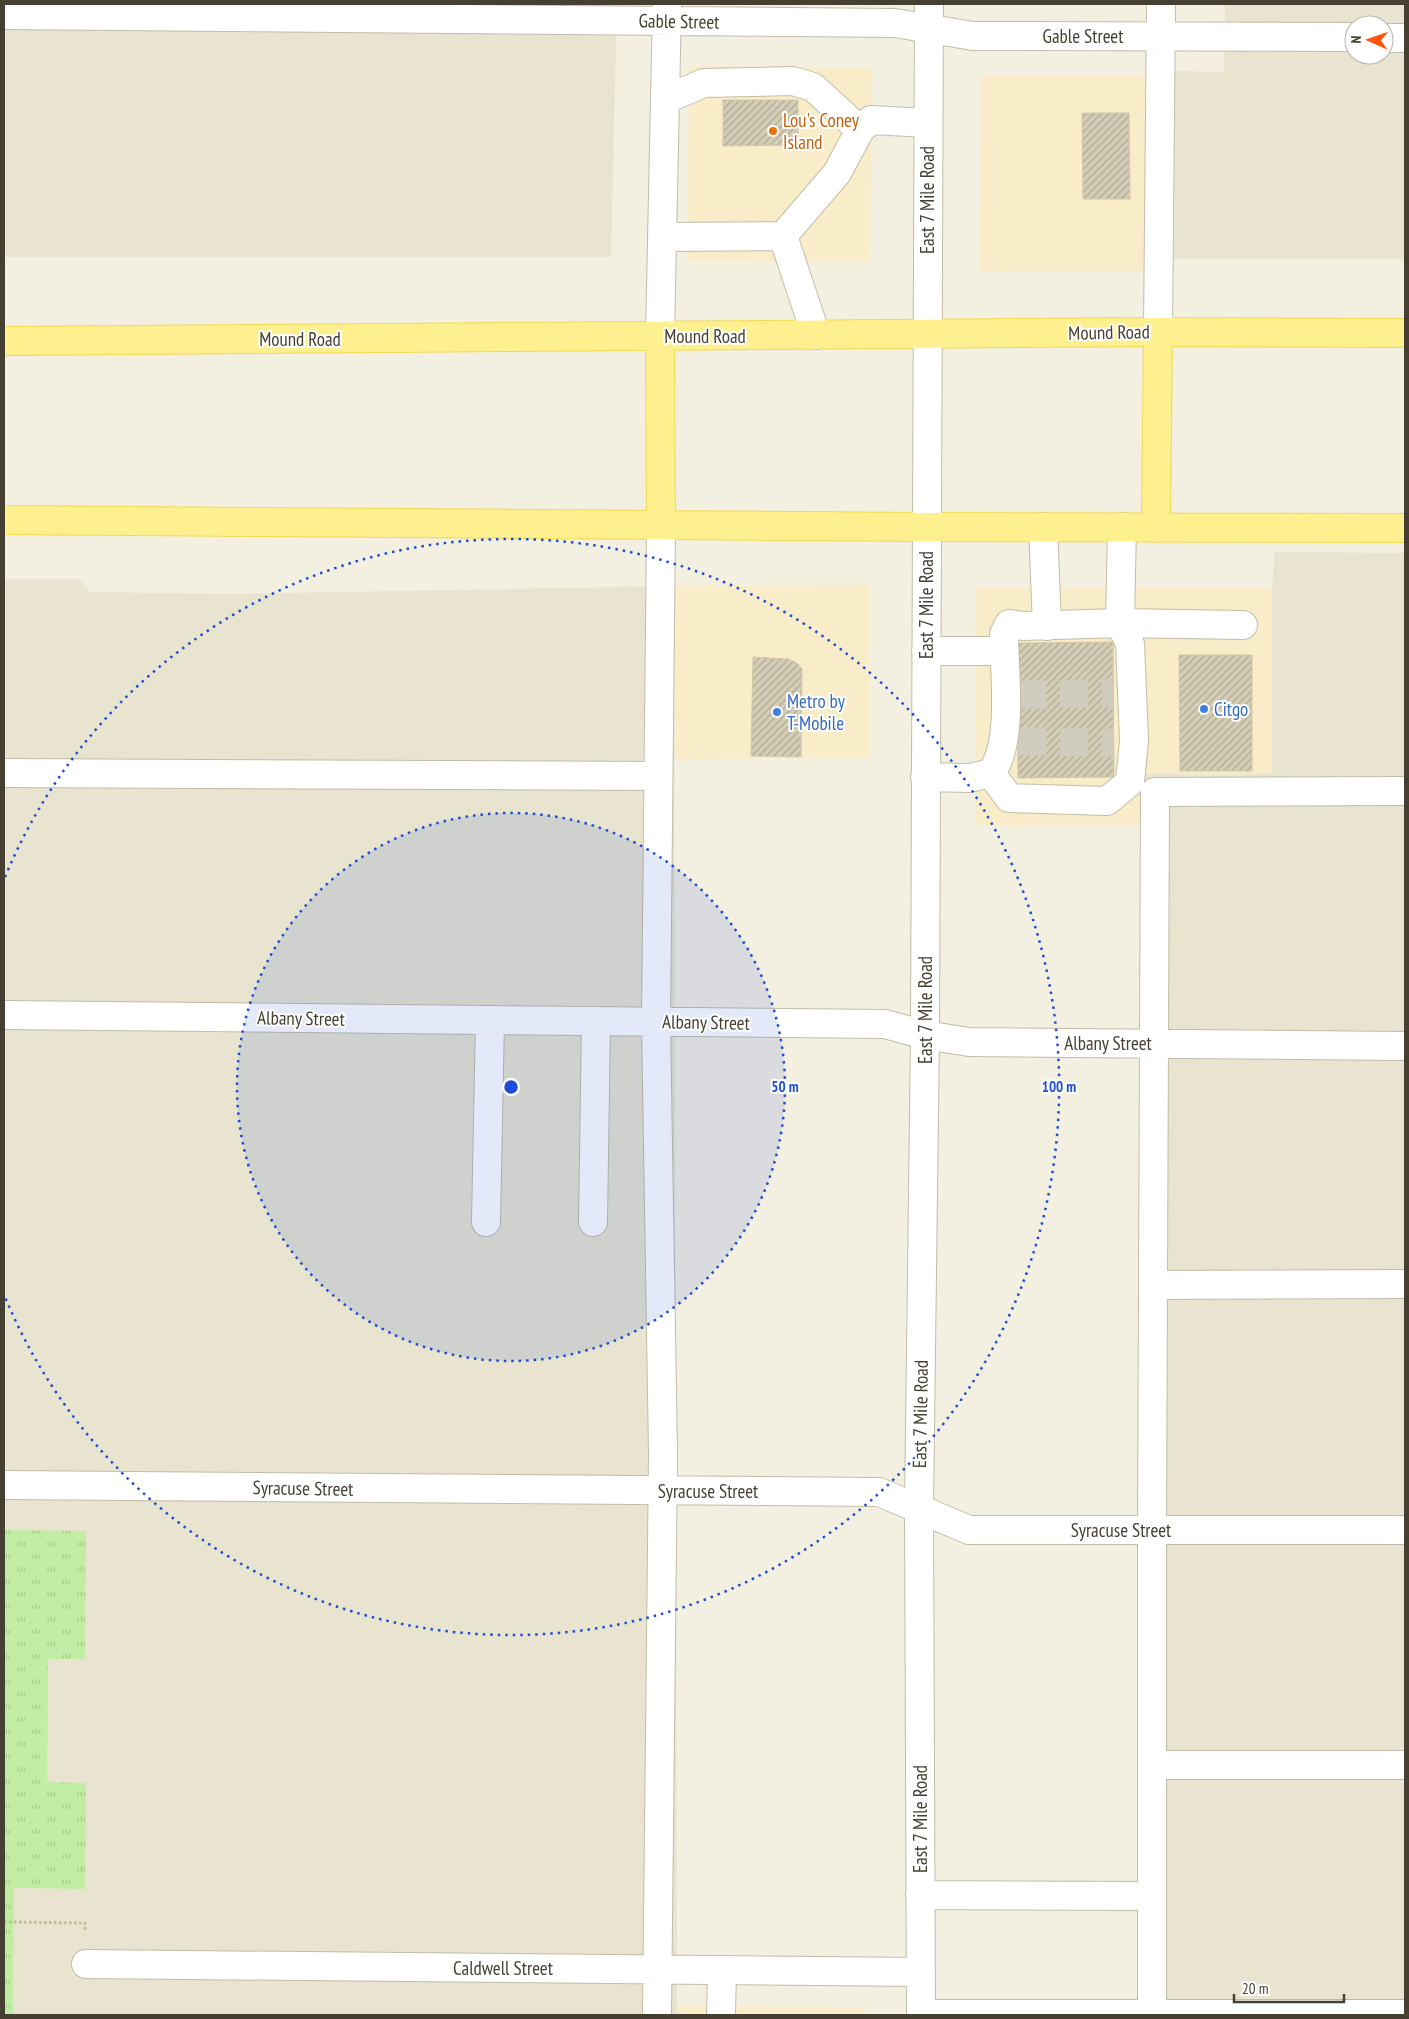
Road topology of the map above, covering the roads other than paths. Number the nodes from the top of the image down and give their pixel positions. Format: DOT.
graph roads {
  1 [pos="1161,4"];
  2 [pos="667,12"];
  3 [pos="4,15"];
  4 [pos="929,16"];
  5 [pos="1161,36"];
  6 [pos="1344,38"];
  7 [pos="666,99"];
  8 [pos="928,122"];
  9 [pos="860,130"];
  10 [pos="783,236"];
  11 [pos="663,237"];
  12 [pos="1158,332"];
  13 [pos="926,333"];
  14 [pos="1405,333"];
  15 [pos="660,336"];
  16 [pos="816,336"];
  17 [pos="4,341"];
  18 [pos="4,520"];
  19 [pos="661,525"];
  20 [pos="926,527"];
  21 [pos="1043,527"];
  22 [pos="1122,527"];
  23 [pos="1156,528"];
  24 [pos="1405,528"];
  25 [pos="1120,623"];
  26 [pos="1243,625"];
  27 [pos="1047,626"];
  28 [pos="926,651"];
  29 [pos="1004,651"];
  30 [pos="4,773"];
  31 [pos="991,774"];
  32 [pos="658,776"];
  33 [pos="926,778"];
  34 [pos="1405,791"];
  35 [pos="4,1016"];
  36 [pos="490,1020"];
  37 [pos="596,1021"];
  38 [pos="656,1022"];
  39 [pos="925,1035"];
  40 [pos="1154,1043"];
  41 [pos="1405,1046"];
  42 [pos="486,1222"];
  43 [pos="593,1222"];
  44 [pos="1405,1284"];
  45 [pos="1153,1285"];
  46 [pos="4,1485"];
  47 [pos="662,1491"];
  48 [pos="919,1509"];
  49 [pos="1152,1530"];
  50 [pos="1405,1530"];
  51 [pos="1152,1764"];
  52 [pos="1405,1765"];
  53 [pos="920,1895"];
  54 [pos="1152,1896"];
  55 [pos="86,1964"];
  56 [pos="656,1969"];
  57 [pos="722,1970"];
  58 [pos="921,1972"];
  59 [pos="1405,2014"];
  60 [pos="656,2015"];
  61 [pos="720,2015"];
  62 [pos="921,2015"];
  63 [pos="1152,2015"];
  1 -- 5 [label="street"];
  2 -- 3 [label="street, Gable Street"];
  2 -- 4 [label="street, Gable Street"];
  2 -- 7 [label="street"];
  4 -- 5 [label="street, Gable Street"];
  4 -- 8 [label="street, East 7 Mile Road"];
  5 -- 6 [label="street, Gable Street"];
  5 -- 12 [label="street"];
  7 -- 9 [label="street"];
  7 -- 11 [label="street"];
  8 -- 9 [label="street"];
  8 -- 13 [label="street, East 7 Mile Road"];
  9 -- 10 [label="street"];
  10 -- 11 [label="street"];
  10 -- 16 [label="street"];
  11 -- 15 [label="street"];
  12 -- 13 [label="main road, Mound Road"];
  12 -- 14 [label="main road, Mound Road"];
  12 -- 23 [label="main road"];
  13 -- 16 [label="main road, Mound Road"];
  13 -- 20 [label="street, East 7 Mile Road"];
  15 -- 16 [label="main road, Mound Road"];
  15 -- 17 [label="main road, Mound Road"];
  15 -- 19 [label="main road"];
  18 -- 19 [label="main road"];
  19 -- 20 [label="main road"];
  19 -- 32 [label="street"];
  20 -- 21 [label="main road"];
  20 -- 28 [label="street, East 7 Mile Road"];
  21 -- 22 [label="main road"];
  21 -- 27 [label="street"];
  22 -- 23 [label="main road"];
  22 -- 25 [label="street"];
  23 -- 24 [label="main road"];
  25 -- 26 [label="street"];
  25 -- 27 [label="street"];
  25 -- 31 [label="street"];
  27 -- 29 [label="street"];
  28 -- 29 [label="street"];
  28 -- 33 [label="street, East 7 Mile Road"];
  29 -- 31 [label="street"];
  30 -- 32 [label="street"];
  31 -- 33 [label="street"];
  32 -- 38 [label="street"];
  33 -- 39 [label="street, East 7 Mile Road"];
  34 -- 40 [label="street"];
  35 -- 36 [label="street, Albany Street"];
  36 -- 37 [label="street, Albany Street"];
  36 -- 42 [label="street"];
  37 -- 38 [label="street, Albany Street"];
  37 -- 43 [label="street"];
  38 -- 39 [label="street, Albany Street"];
  38 -- 47 [label="street"];
  39 -- 40 [label="street, Albany Street"];
  39 -- 48 [label="street, East 7 Mile Road"];
  40 -- 41 [label="street, Albany Street"];
  40 -- 45 [label="street"];
  44 -- 45 [label="street"];
  45 -- 49 [label="street"];
  46 -- 47 [label="street, Syracuse Street"];
  47 -- 48 [label="street, Syracuse Street"];
  47 -- 56 [label="street"];
  48 -- 49 [label="street, Syracuse Street"];
  48 -- 53 [label="street, East 7 Mile Road"];
  49 -- 50 [label="street, Syracuse Street"];
  49 -- 51 [label="street"];
  51 -- 52 [label="street"];
  51 -- 54 [label="street"];
  53 -- 54 [label="street"];
  53 -- 58 [label="street, East 7 Mile Road"];
  54 -- 63 [label="street"];
  55 -- 56 [label="street, Caldwell Street"];
  56 -- 57 [label="street, Caldwell Street"];
  56 -- 60 [label="street"];
  57 -- 58 [label="street, Caldwell Street"];
  57 -- 61 [label="street"];
  58 -- 62 [label="street, East 7 Mile Road"];
  59 -- 63 [label="street"];
  62 -- 63 [label="street"];
}
